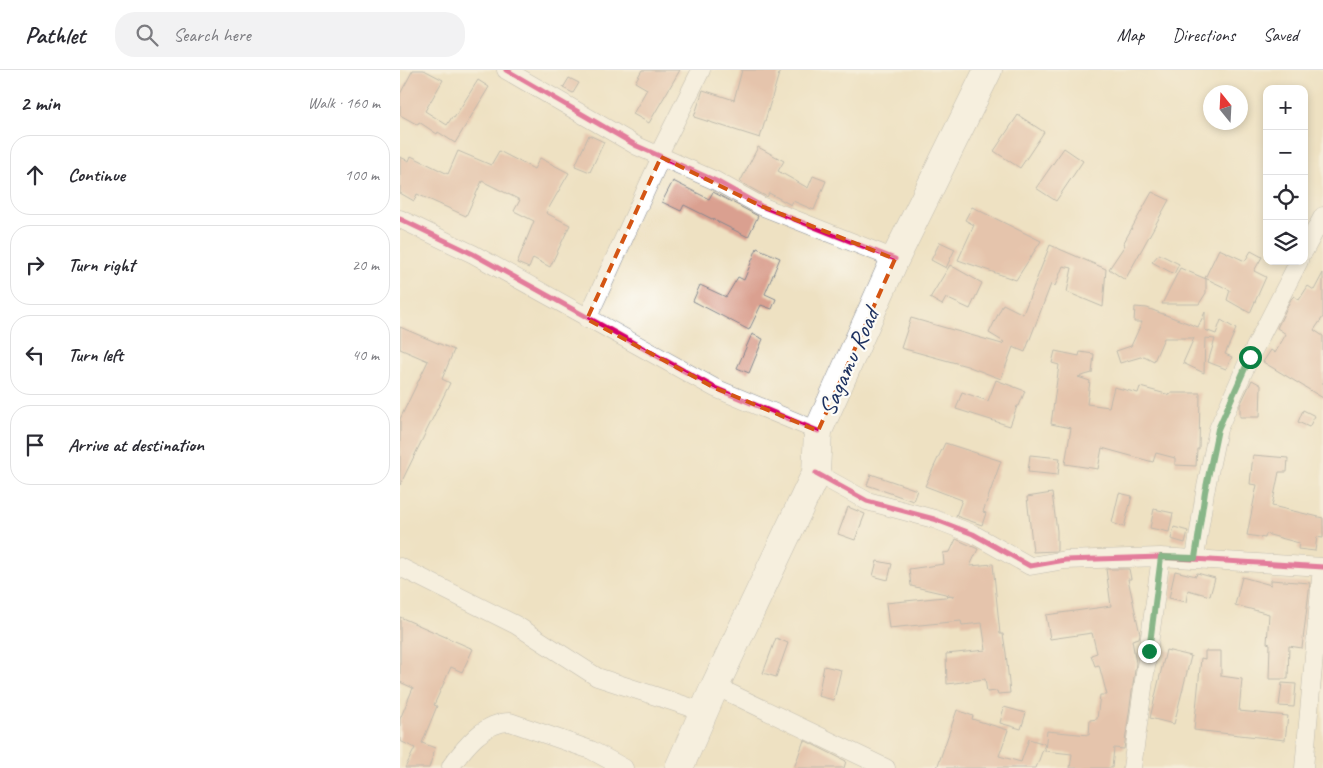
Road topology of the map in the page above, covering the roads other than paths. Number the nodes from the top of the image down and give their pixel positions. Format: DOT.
graph roads {
  1 [pos="506,70"];
  2 [pos="701,70"];
  3 [pos="988,70"];
  4 [pos="661,157"];
  5 [pos="1323,216"];
  6 [pos="400,219"];
  7 [pos="1308,244"];
  8 [pos="895,259"];
  9 [pos="1297,265"];
  10 [pos="587,319"];
  11 [pos="818,431"];
  12 [pos="816,473"];
  13 [pos="1161,557"];
  14 [pos="1195,558"];
  15 [pos="1323,567"];
  16 [pos="400,568"];
  17 [pos="715,686"];
  18 [pos="705,712"];
  19 [pos="451,766"];
  20 [pos="624,768"];
  21 [pos="679,768"];
  22 [pos="886,768"];
  23 [pos="1132,768"];
  24 [pos="1304,768"];
  1 -- 4 [label="street"];
  2 -- 4 [label="street"];
  3 -- 8 [label="highway, Sagamu Road"];
  4 -- 8 [label="street"];
  4 -- 10 [label="street"];
  5 -- 7 [label="street"];
  6 -- 10 [label="street"];
  8 -- 11 [label="highway, Sagamu Road"];
  9 -- 14 [label="street"];
  10 -- 11 [label="street"];
  11 -- 12 [label="highway, Sagamu Road"];
  12 -- 13 [label="street"];
  12 -- 17 [label="highway, Sagamu Road"];
  13 -- 14 [label="street"];
  13 -- 23 [label="street"];
  14 -- 15 [label="street"];
  15 -- 24 [label="street"];
  16 -- 18 [label="street"];
  17 -- 18 [label="highway, Sagamu Road"];
  17 -- 22 [label="street"];
  18 -- 21 [label="highway, Sagamu Road"];
  19 -- 20 [label="street"];
}
